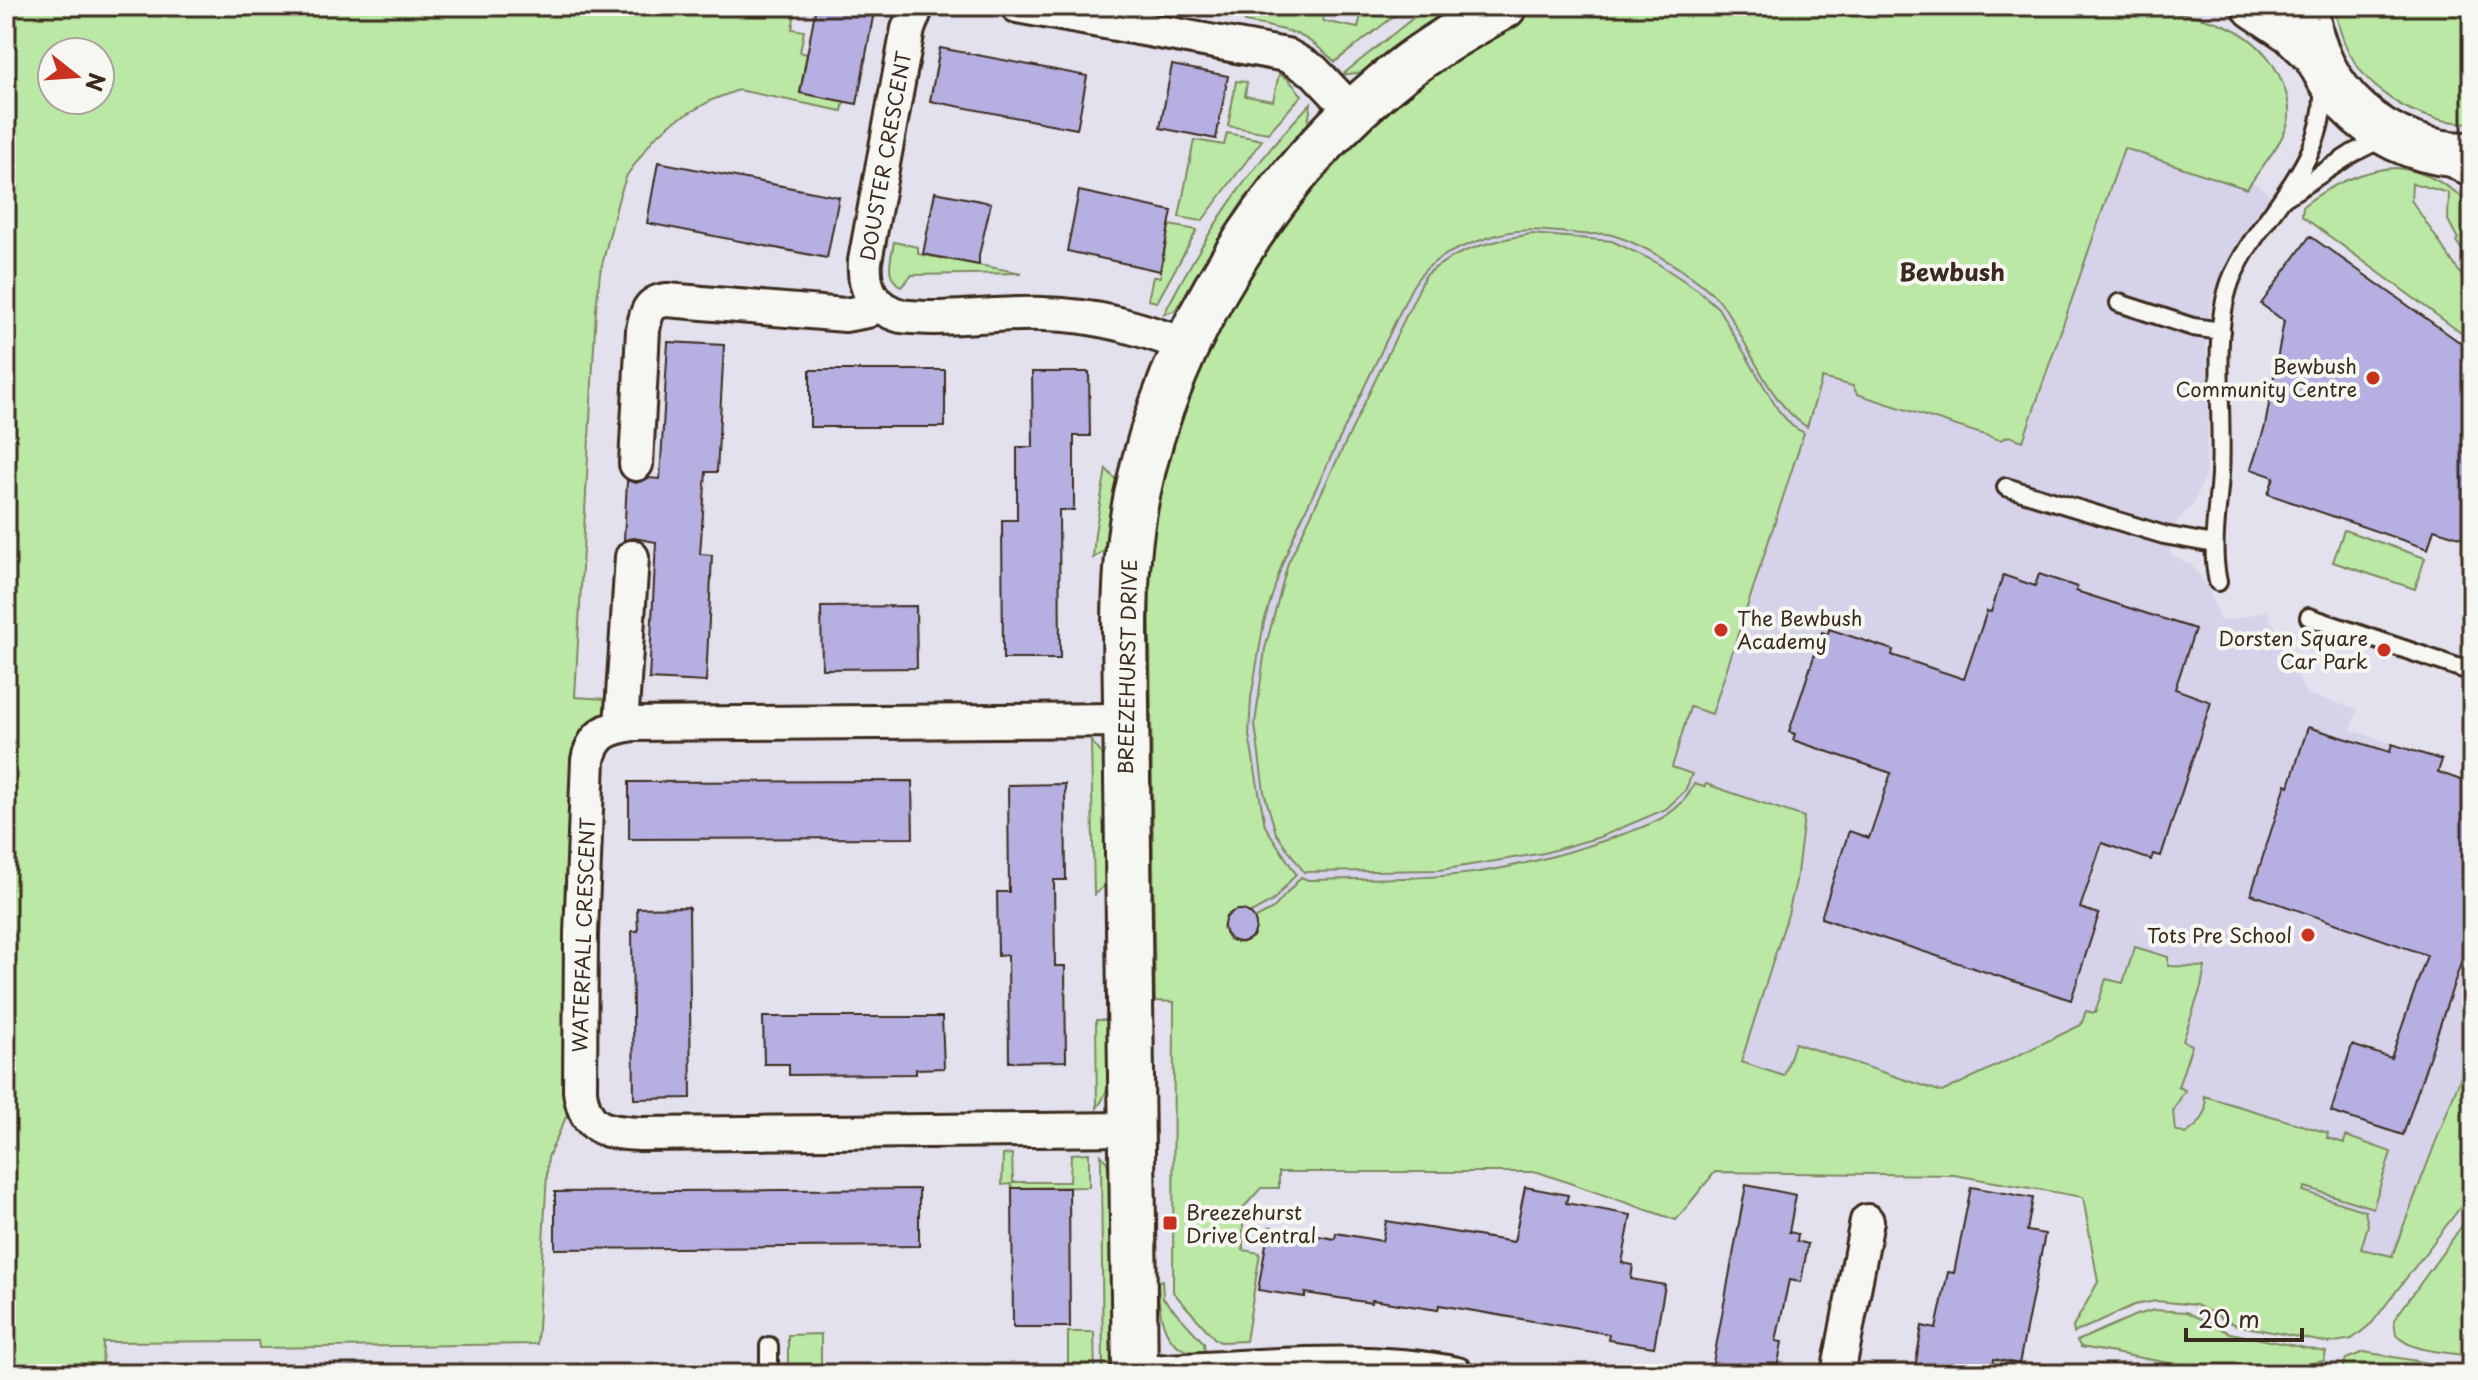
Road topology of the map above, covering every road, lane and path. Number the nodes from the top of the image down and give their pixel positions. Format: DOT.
graph roads {
  1 [pos="917,6"];
  2 [pos="1017,6"];
  3 [pos="1504,6"];
  4 [pos="2255,6"];
  5 [pos="2306,6"];
  6 [pos="2319,60"];
  7 [pos="1353,112"];
  8 [pos="2405,142"];
  9 [pos="2472,155"];
  10 [pos="2472,181"];
  11 [pos="2285,197"];
  12 [pos="2119,303"];
  13 [pos="878,304"];
  14 [pos="2221,331"];
  15 [pos="1188,346"];
  16 [pos="636,464"];
  17 [pos="2006,487"];
  18 [pos="2214,544"];
  19 [pos="632,557"];
  20 [pos="2218,582"];
  21 [pos="2309,617"];
  22 [pos="2472,672"];
  23 [pos="1125,720"];
  24 [pos="621,726"];
  25 [pos="1130,1129"];
  26 [pos="1867,1221"];
  27 [pos="769,1346"];
  28 [pos="1135,1373"];
  29 [pos="1448,1373"];
  30 [pos="769,1374"];
  31 [pos="1838,1374"];
  1 -- 13 [label="street, DOUSTER CRESCENT"];
  2 -- 7 [label="street"];
  3 -- 7 [label="street, BREEZEHURST DRIVE"];
  4 -- 6 [label="street"];
  5 -- 6 [label="street"];
  6 -- 8 [label="street"];
  6 -- 11 [label="lane"];
  7 -- 15 [label="street, BREEZEHURST DRIVE"];
  8 -- 9 [label="street"];
  8 -- 10 [label="lane"];
  8 -- 11 [label="lane"];
  11 -- 14 [label="lane"];
  12 -- 14 [label="lane"];
  13 -- 15 [label="street"];
  13 -- 16 [label="street"];
  14 -- 18 [label="lane"];
  15 -- 23 [label="street, BREEZEHURST DRIVE"];
  17 -- 18 [label="lane"];
  18 -- 20 [label="lane"];
  19 -- 24 [label="street"];
  21 -- 22 [label="lane"];
  23 -- 24 [label="street"];
  23 -- 25 [label="street, BREEZEHURST DRIVE"];
  24 -- 25 [label="street, WATERFALL CRESCENT"];
  25 -- 28 [label="street, BREEZEHURST DRIVE"];
  26 -- 31 [label="street"];
  27 -- 30 [label="lane"];
  28 -- 29 [label="street"];
}
